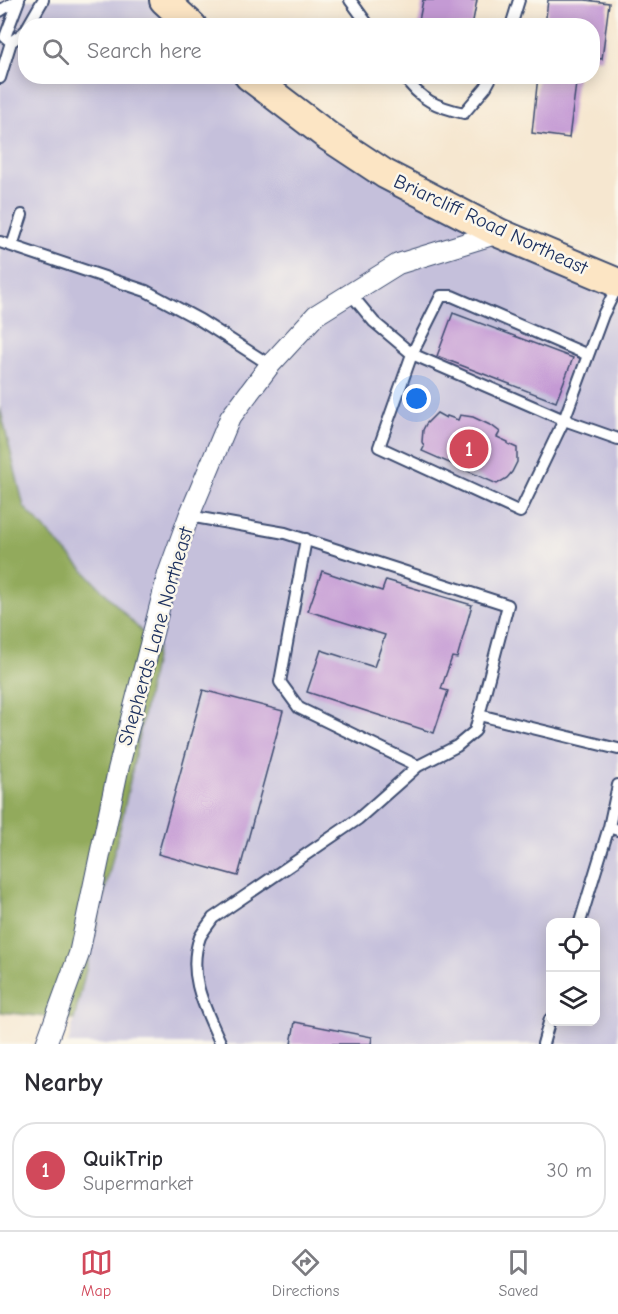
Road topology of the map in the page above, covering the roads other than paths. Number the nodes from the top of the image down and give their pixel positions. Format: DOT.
graph roads {
  1 [pos="18,0"];
  2 [pos="43,0"];
  3 [pos="164,0"];
  4 [pos="350,0"];
  5 [pos="519,0"];
  6 [pos="0,11"];
  7 [pos="33,18"];
  8 [pos="183,18"];
  9 [pos="363,18"];
  10 [pos="514,18"];
  11 [pos="5,38"];
  12 [pos="0,78"];
  13 [pos="260,84"];
  14 [pos="409,84"];
  15 [pos="488,84"];
  16 [pos="22,215"];
  17 [pos="499,233"];
  18 [pos="0,243"];
  19 [pos="12,246"];
  20 [pos="618,284"];
  21 [pos="350,294"];
  22 [pos="412,354"];
  23 [pos="588,355"];
  24 [pos="270,365"];
  25 [pos="564,420"];
  26 [pos="618,440"];
  27 [pos="189,516"];
  28 [pos="306,539"];
  29 [pos="479,715"];
  30 [pos="618,749"];
  31 [pos="418,766"];
  32 [pos="618,785"];
  33 [pos="613,829"];
  34 [pos="581,918"];
  35 [pos="548,1026"];
  36 [pos="46,1044"];
  37 [pos="221,1044"];
  38 [pos="543,1044"];
  1 -- 6 [label="lane"];
  1 -- 11 [label="lane"];
  2 -- 7 [label="lane"];
  3 -- 8 [label="main road"];
  4 -- 9 [label="lane"];
  5 -- 10 [label="lane"];
  11 -- 12 [label="lane"];
  13 -- 17 [label="main road, Briarcliff Road Northeast"];
  14 -- 15 [label="lane"];
  16 -- 19 [label="lane"];
  17 -- 20 [label="main road, Briarcliff Road Northeast"];
  17 -- 21 [label="street, Shepherds Lane Northeast"];
  18 -- 19 [label="lane"];
  19 -- 24 [label="lane"];
  20 -- 23 [label="lane"];
  21 -- 22 [label="lane"];
  21 -- 24 [label="street, Shepherds Lane Northeast"];
  22 -- 23 [label="lane"];
  22 -- 25 [label="lane"];
  22 -- 25 [label="lane"];
  23 -- 25 [label="lane"];
  24 -- 27 [label="street, Shepherds Lane Northeast"];
  25 -- 26 [label="lane"];
  27 -- 28 [label="lane"];
  27 -- 36 [label="street, Shepherds Lane Northeast"];
  28 -- 29 [label="lane"];
  28 -- 31 [label="lane"];
  29 -- 30 [label="lane"];
  29 -- 31 [label="lane"];
  31 -- 37 [label="lane"];
  32 -- 33 [label="lane"];
  33 -- 34 [label="lane"];
  35 -- 38 [label="lane"];
}
